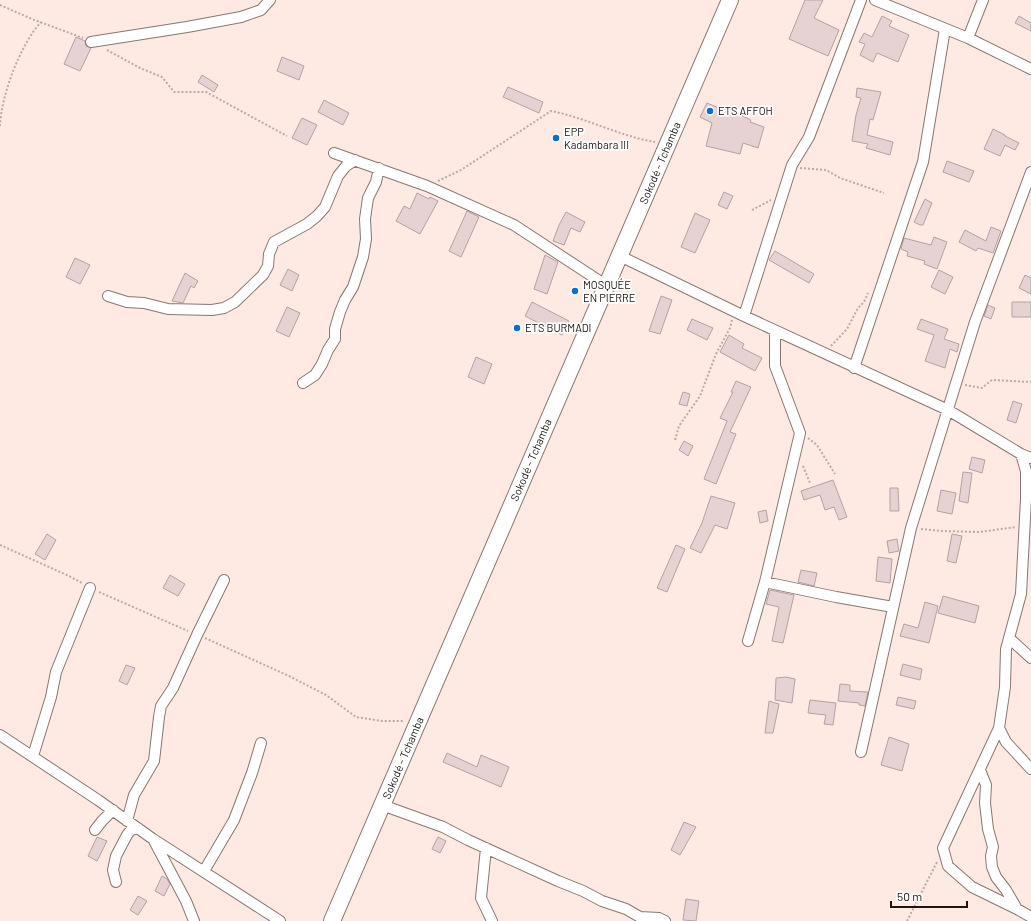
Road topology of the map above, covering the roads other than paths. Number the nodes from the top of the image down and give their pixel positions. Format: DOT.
graph roads {
  1 [pos="270,0"];
  2 [pos="730,0"];
  3 [pos="861,0"];
  4 [pos="875,0"];
  5 [pos="984,0"];
  6 [pos="945,29"];
  7 [pos="968,38"];
  8 [pos="91,42"];
  9 [pos="1031,70"];
  10 [pos="334,153"];
  11 [pos="355,160"];
  12 [pos="379,168"];
  13 [pos="1031,172"];
  14 [pos="620,256"];
  15 [pos="607,286"];
  16 [pos="108,296"];
  17 [pos="744,316"];
  18 [pos="775,331"];
  19 [pos="854,368"];
  20 [pos="303,383"];
  21 [pos="948,410"];
  22 [pos="1031,450"];
  23 [pos="1026,456"];
  24 [pos="224,580"];
  25 [pos="765,582"];
  26 [pos="90,588"];
  27 [pos="894,607"];
  28 [pos="1009,638"];
  29 [pos="748,641"];
  30 [pos="1031,658"];
  31 [pos="1000,728"];
  32 [pos="0,735"];
  33 [pos="261,743"];
  34 [pos="861,752"];
  35 [pos="33,756"];
  36 [pos="1031,769"];
  37 [pos="980,770"];
  38 [pos="382,805"];
  39 [pos="113,810"];
  40 [pos="127,821"];
  41 [pos="138,828"];
  42 [pos="95,830"];
  43 [pos="153,839"];
  44 [pos="486,848"];
  45 [pos="204,871"];
  46 [pos="116,882"];
  47 [pos="1017,909"];
  48 [pos="1031,917"];
  49 [pos="194,921"];
  50 [pos="280,921"];
  51 [pos="332,921"];
  52 [pos="492,921"];
  53 [pos="665,921"];
  1 -- 8 [label="street"];
  2 -- 14 [label="main road, Sokodé - Tchamba"];
  3 -- 17 [label="street"];
  4 -- 6 [label="street"];
  5 -- 7 [label="street"];
  6 -- 7 [label="street"];
  6 -- 19 [label="street"];
  7 -- 9 [label="street"];
  10 -- 11 [label="street"];
  11 -- 12 [label="street"];
  11 -- 16 [label="street"];
  12 -- 15 [label="street"];
  12 -- 20 [label="street"];
  13 -- 21 [label="street"];
  14 -- 15 [label="main road, Sokodé - Tchamba"];
  14 -- 17 [label="street"];
  15 -- 38 [label="main road, Sokodé - Tchamba"];
  17 -- 18 [label="street"];
  18 -- 19 [label="street"];
  18 -- 25 [label="street"];
  19 -- 21 [label="street"];
  21 -- 23 [label="street"];
  21 -- 27 [label="street"];
  22 -- 23 [label="street"];
  23 -- 28 [label="street"];
  24 -- 40 [label="street"];
  25 -- 27 [label="street"];
  25 -- 29 [label="street"];
  26 -- 35 [label="street"];
  27 -- 34 [label="street"];
  28 -- 30 [label="street"];
  28 -- 31 [label="street"];
  31 -- 36 [label="street"];
  31 -- 37 [label="street"];
  32 -- 35 [label="street"];
  33 -- 45 [label="street"];
  35 -- 39 [label="street"];
  37 -- 47 [label="street"];
  37 -- 47 [label="street"];
  38 -- 44 [label="street"];
  38 -- 51 [label="main road, Sokodé - Tchamba"];
  39 -- 40 [label="street"];
  39 -- 42 [label="street"];
  40 -- 41 [label="street"];
  41 -- 43 [label="street"];
  41 -- 46 [label="street"];
  43 -- 45 [label="street"];
  43 -- 49 [label="street"];
  44 -- 52 [label="street"];
  44 -- 53 [label="street"];
  45 -- 50 [label="street"];
  47 -- 48 [label="street"];
}
